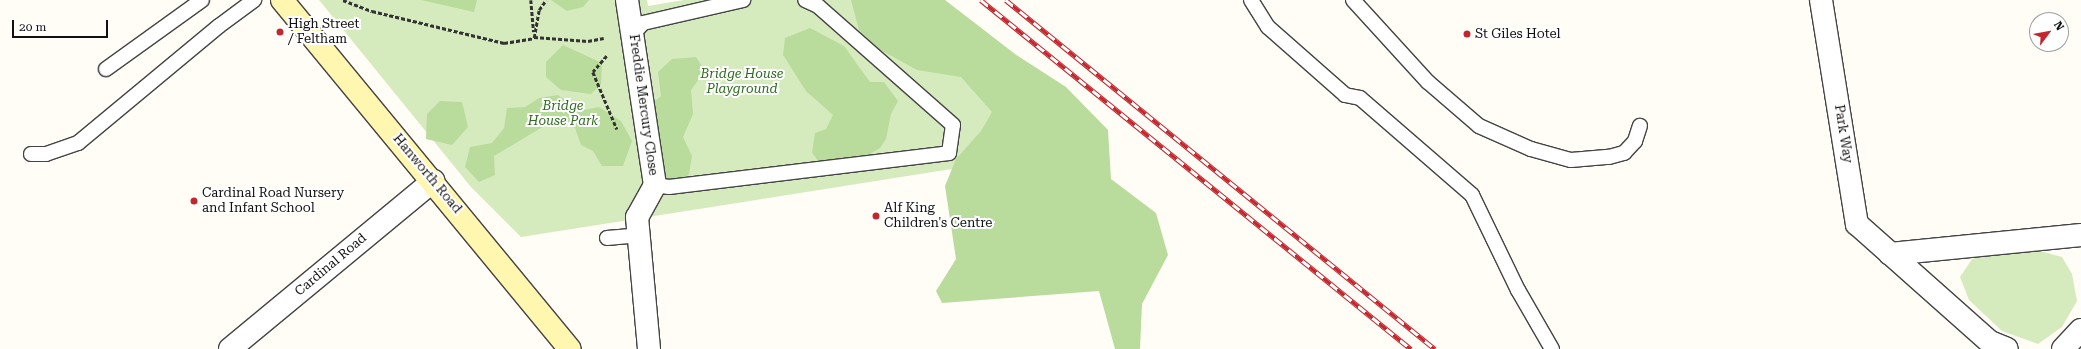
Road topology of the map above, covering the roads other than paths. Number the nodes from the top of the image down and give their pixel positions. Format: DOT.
graph roads {
  1 [pos="202,0"];
  2 [pos="254,0"];
  3 [pos="282,0"];
  4 [pos="627,0"];
  5 [pos="743,0"];
  6 [pos="805,0"];
  7 [pos="1251,0"];
  8 [pos="1354,0"];
  9 [pos="1821,0"];
  10 [pos="632,35"];
  11 [pos="106,69"];
  12 [pos="1640,126"];
  13 [pos="31,154"];
  14 [pos="433,181"];
  15 [pos="655,185"];
  16 [pos="640,235"];
  17 [pos="2081,235"];
  18 [pos="607,238"];
  19 [pos="1890,254"];
  20 [pos="2081,330"];
  21 [pos="230,349"];
  22 [pos="570,349"];
  23 [pos="649,349"];
  24 [pos="1552,349"];
  25 [pos="2007,349"];
  26 [pos="2063,349"];
  1 -- 11 [label="lane"];
  2 -- 13 [label="lane"];
  3 -- 14 [label="main road, Hanworth Road"];
  4 -- 10 [label="street, Freddie Mercury Close"];
  5 -- 10 [label="lane"];
  6 -- 15 [label="lane"];
  7 -- 24 [label="lane"];
  8 -- 12 [label="lane"];
  9 -- 19 [label="street, Park Way"];
  10 -- 15 [label="street, Freddie Mercury Close"];
  14 -- 21 [label="street, Cardinal Road"];
  14 -- 22 [label="main road, Hanworth Road"];
  15 -- 16 [label="street, Freddie Mercury Close"];
  16 -- 18 [label="lane"];
  16 -- 23 [label="street, Freddie Mercury Close"];
  17 -- 19 [label="street"];
  19 -- 25 [label="street, Park Way"];
  20 -- 26 [label="street"];
}
